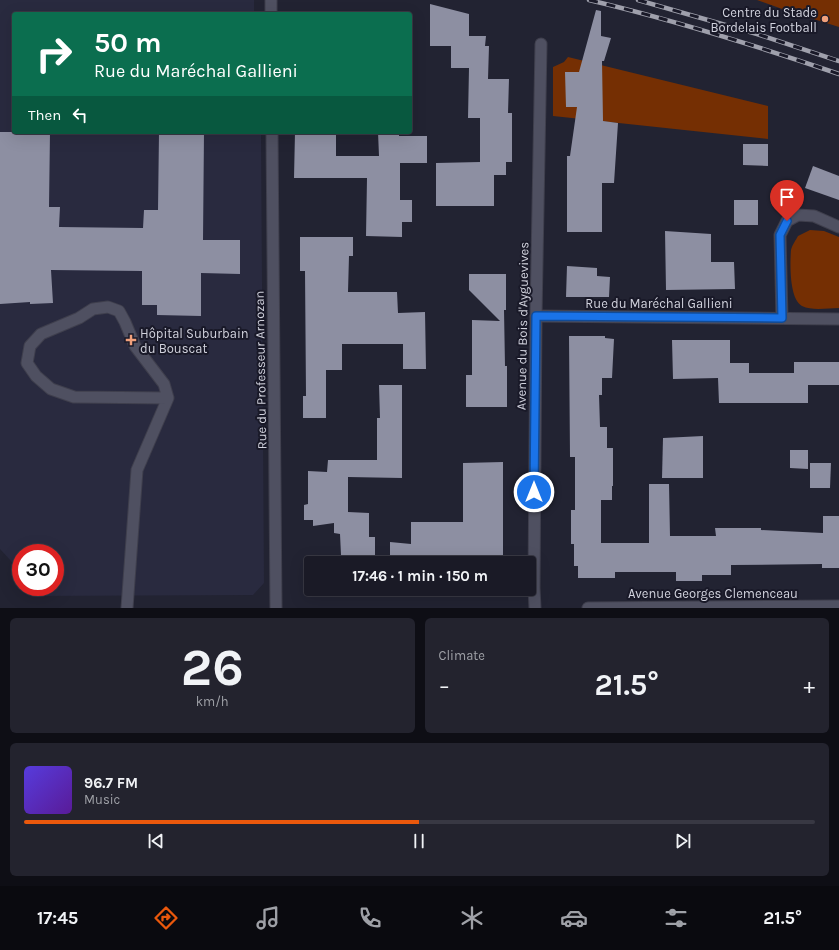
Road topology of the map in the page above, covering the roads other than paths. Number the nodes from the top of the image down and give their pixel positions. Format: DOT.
graph roads {
  1 [pos="271,0"];
  2 [pos="271,12"];
  3 [pos="540,44"];
  4 [pos="272,134"];
  5 [pos="839,227"];
  6 [pos="536,316"];
  7 [pos="782,318"];
  8 [pos="839,319"];
  9 [pos="168,398"];
  10 [pos="839,606"];
  11 [pos="127,608"];
  12 [pos="276,608"];
  13 [pos="535,608"];
  14 [pos="588,608"];
  1 -- 2 [label="street"];
  3 -- 6 [label="street, Avenue du Bois d'Ayguevives"];
  4 -- 12 [label="street, Rue du Professeur Arnozan"];
  5 -- 7 [label="street"];
  6 -- 7 [label="street, Rue du Maréchal Gallieni"];
  6 -- 13 [label="street, Avenue du Bois d'Ayguevives"];
  7 -- 8 [label="street, Rue du Maréchal Gallieni"];
  9 -- 9 [label="street"];
  9 -- 11 [label="street"];
  10 -- 14 [label="street, Avenue Georges Clemenceau"];
}
